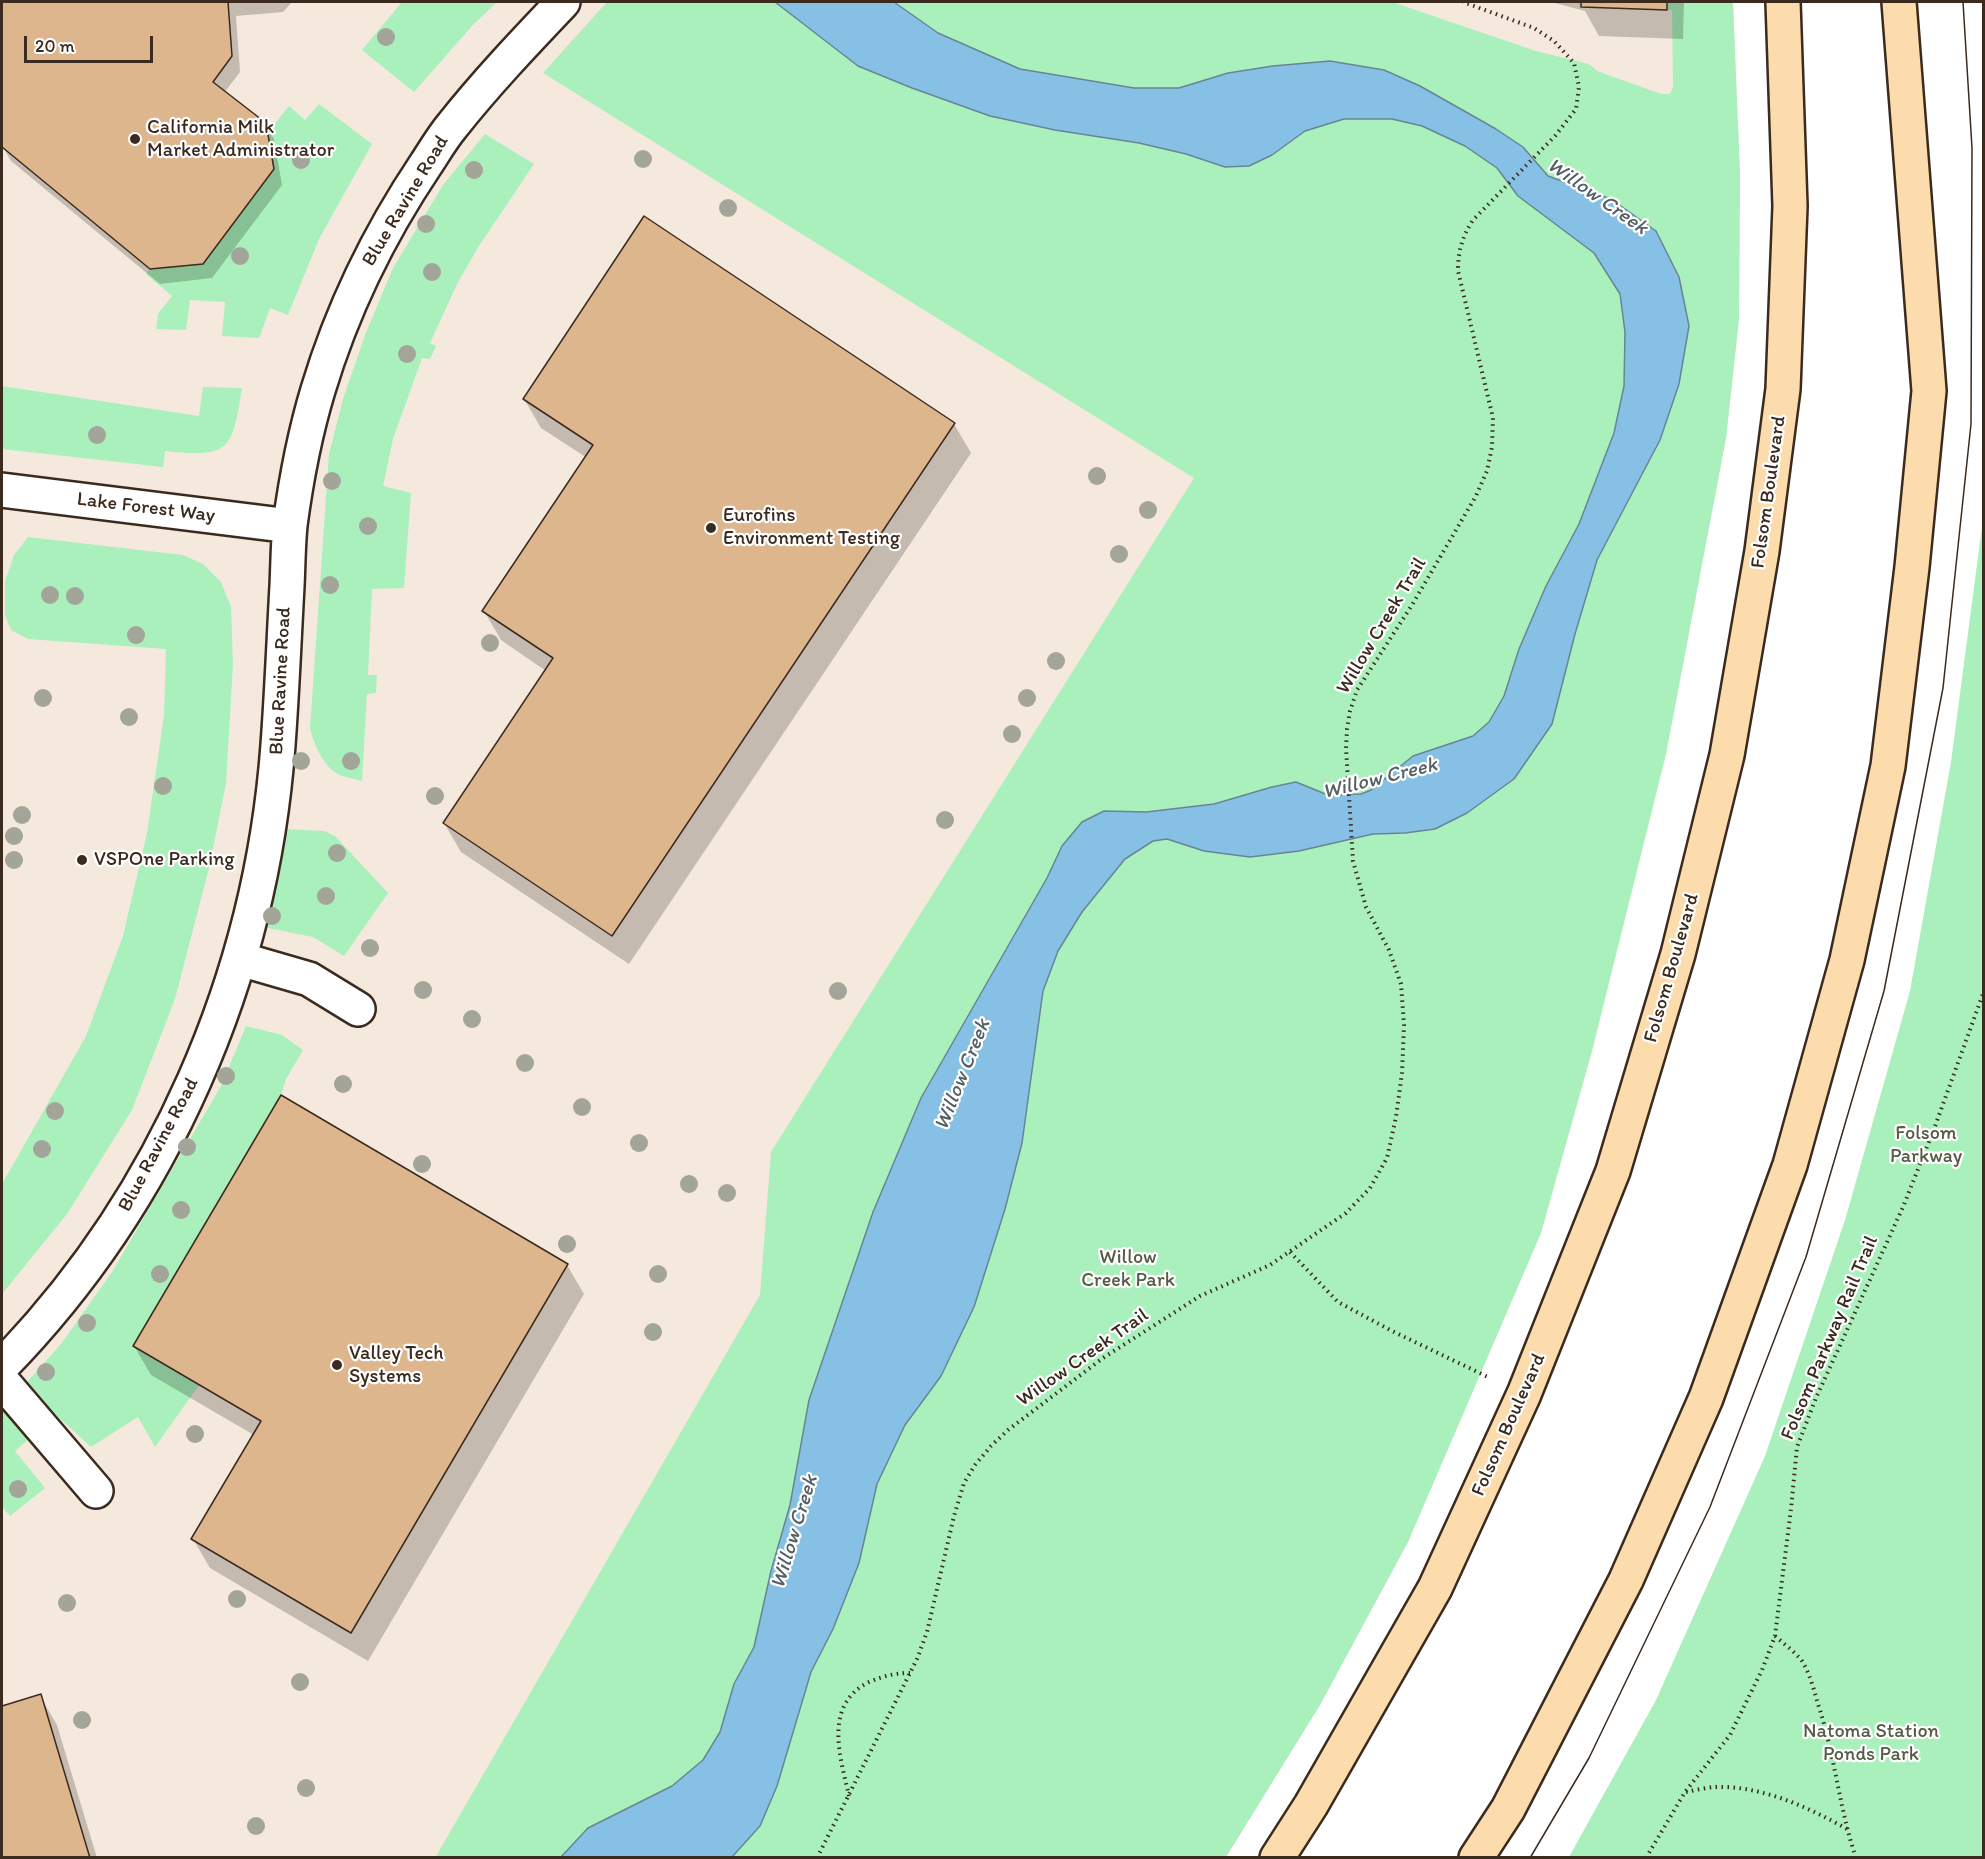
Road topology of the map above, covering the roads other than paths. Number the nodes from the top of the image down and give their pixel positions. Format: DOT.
graph roads {
  1 [pos="563,2"];
  2 [pos="1783,2"];
  3 [pos="1899,2"];
  4 [pos="2,490"];
  5 [pos="290,526"];
  6 [pos="240,958"];
  7 [pos="358,1009"];
  8 [pos="2,1366"];
  9 [pos="2,1381"];
  10 [pos="96,1491"];
  11 [pos="1277,1857"];
  12 [pos="1476,1857"];
  1 -- 5 [label="street, Blue Ravine Road"];
  2 -- 11 [label="main road, Folsom Boulevard"];
  3 -- 12 [label="main road"];
  4 -- 5 [label="street, Lake Forest Way"];
  5 -- 6 [label="street, Blue Ravine Road"];
  6 -- 7 [label="street"];
  6 -- 8 [label="street, Blue Ravine Road"];
  9 -- 10 [label="street"];
}
